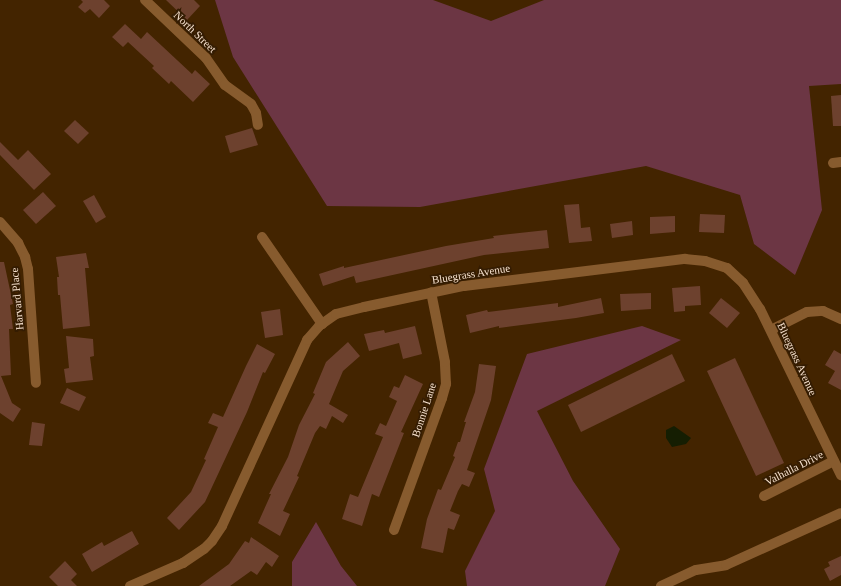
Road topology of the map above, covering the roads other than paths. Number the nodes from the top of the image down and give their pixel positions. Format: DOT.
graph roads {
  1 [pos="145,0"];
  2 [pos="258,126"];
  3 [pos="0,222"];
  4 [pos="262,237"];
  5 [pos="431,292"];
  6 [pos="841,319"];
  7 [pos="322,324"];
  8 [pos="770,330"];
  9 [pos="36,383"];
  10 [pos="839,468"];
  11 [pos="764,496"];
  12 [pos="841,512"];
  13 [pos="394,530"];
  14 [pos="130,586"];
  15 [pos="661,586"];
  1 -- 2 [label="street, North Street"];
  3 -- 9 [label="street, Harvard Place"];
  4 -- 7 [label="street"];
  5 -- 7 [label="street, Bluegrass Avenue"];
  5 -- 8 [label="street, Bluegrass Avenue"];
  5 -- 13 [label="street, Bonnie Lane"];
  6 -- 8 [label="street"];
  7 -- 14 [label="street, Bluegrass Avenue"];
  8 -- 10 [label="street, Bluegrass Avenue"];
  10 -- 11 [label="street, Valhalla Drive"];
  12 -- 15 [label="street"];
}
